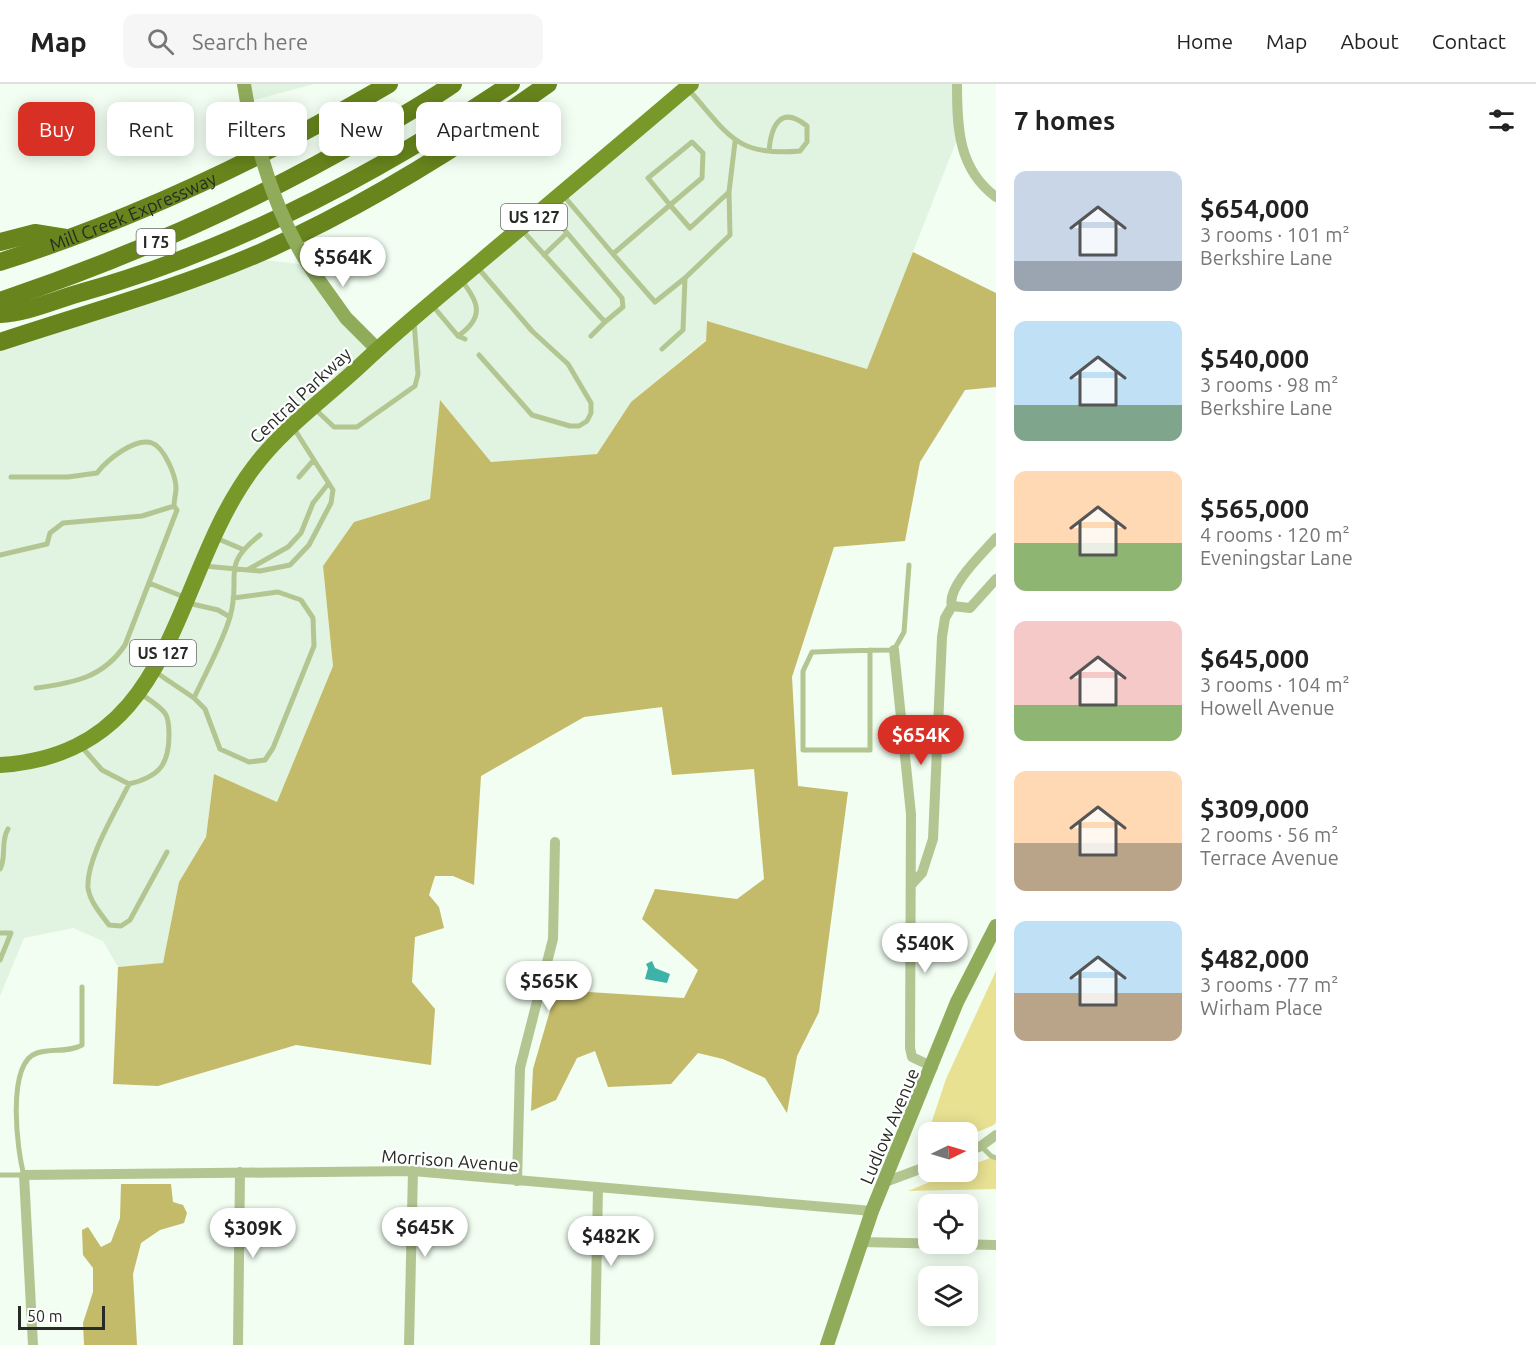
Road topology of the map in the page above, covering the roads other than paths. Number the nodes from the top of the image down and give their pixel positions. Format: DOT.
graph roads {
  1 [pos="244,84"];
  2 [pos="389,84"];
  3 [pos="453,84"];
  4 [pos="511,84"];
  5 [pos="548,84"];
  6 [pos="957,84"];
  7 [pos="689,86"];
  8 [pos="735,142"];
  9 [pos="769,151"];
  10 [pos="729,192"];
  11 [pos="561,193"];
  12 [pos="996,197"];
  13 [pos="670,205"];
  14 [pos="545,207"];
  15 [pos="520,228"];
  16 [pos="567,233"];
  17 [pos="68,238"];
  18 [pos="0,242"];
  19 [pos="613,254"];
  20 [pos="544,255"];
  21 [pos="0,262"];
  22 [pos="476,266"];
  23 [pos="685,278"];
  24 [pos="460,279"];
  25 [pos="0,301"];
  26 [pos="430,304"];
  27 [pos="0,315"];
  28 [pos="414,318"];
  29 [pos="605,322"];
  30 [pos="458,336"];
  31 [pos="591,336"];
  32 [pos="465,339"];
  33 [pos="0,342"];
  34 [pos="377,349"];
  35 [pos="662,349"];
  36 [pos="479,355"];
  37 [pos="313,408"];
  38 [pos="293,426"];
  39 [pos="312,462"];
  40 [pos="11,477"];
  41 [pos="299,477"];
  42 [pos="328,484"];
  43 [pos="174,506"];
  44 [pos="260,535"];
  45 [pos="215,538"];
  46 [pos="996,538"];
  47 [pos="242,549"];
  48 [pos="0,555"];
  49 [pos="203,566"];
  50 [pos="909,566"];
  51 [pos="233,568"];
  52 [pos="247,570"];
  53 [pos="996,579"];
  54 [pos="149,583"];
  55 [pos="233,598"];
  56 [pos="187,601"];
  57 [pos="952,606"];
  58 [pos="230,617"];
  59 [pos="870,650"];
  60 [pos="894,650"];
  61 [pos="154,671"];
  62 [pos="36,687"];
  63 [pos="140,693"];
  64 [pos="194,698"];
  65 [pos="79,744"];
  66 [pos="0,765"];
  67 [pos="129,784"];
  68 [pos="8,829"];
  69 [pos="555,842"];
  70 [pos="167,852"];
  71 [pos="0,869"];
  72 [pos="912,884"];
  73 [pos="996,926"];
  74 [pos="0,933"];
  75 [pos="0,960"];
  76 [pos="82,987"];
  77 [pos="933,1067"];
  78 [pos="996,1135"];
  79 [pos="981,1146"];
  80 [pos="978,1147"];
  81 [pos="996,1158"];
  82 [pos="918,1170"];
  83 [pos="413,1171"];
  84 [pos="240,1172"];
  85 [pos="0,1175"];
  86 [pos="24,1175"];
  87 [pos="517,1181"];
  88 [pos="885,1182"];
  89 [pos="598,1188"];
  90 [pos="872,1211"];
  91 [pos="861,1242"];
  92 [pos="996,1245"];
  93 [pos="33,1345"];
  94 [pos="238,1345"];
  95 [pos="409,1345"];
  96 [pos="595,1345"];
  97 [pos="827,1345"];
  1 -- 34 [label="main road, bridge"];
  2 -- 17 [label="highway, Mill Creek Expressway / I 75"];
  3 -- 25 [label="highway, Mill Creek Expressway / I 75"];
  4 -- 27 [label="highway"];
  5 -- 33 [label="highway"];
  6 -- 12 [label="street"];
  7 -- 8 [label="lane"];
  7 -- 11 [label="main road, Central Parkway / US 127"];
  8 -- 9 [label="lane"];
  8 -- 10 [label="lane"];
  9 -- 9 [label="lane"];
  10 -- 13 [label="lane"];
  10 -- 23 [label="lane"];
  11 -- 14 [label="main road, Central Parkway / US 127"];
  11 -- 19 [label="lane"];
  13 -- 13 [label="lane"];
  13 -- 19 [label="lane"];
  14 -- 15 [label="main road, Central Parkway / US 127"];
  14 -- 16 [label="lane"];
  15 -- 20 [label="lane"];
  15 -- 22 [label="main road, Central Parkway / US 127"];
  16 -- 20 [label="lane"];
  16 -- 29 [label="lane"];
  17 -- 18 [label="highway"];
  17 -- 21 [label="highway, Mill Creek Expressway / I 75"];
  19 -- 23 [label="lane"];
  20 -- 29 [label="lane"];
  22 -- 24 [label="main road, Central Parkway / US 127"];
  22 -- 36 [label="lane"];
  23 -- 35 [label="lane"];
  24 -- 26 [label="main road, Central Parkway / US 127"];
  24 -- 30 [label="lane"];
  26 -- 28 [label="main road, Central Parkway / US 127"];
  26 -- 30 [label="lane"];
  28 -- 34 [label="main road, Central Parkway / US 127"];
  28 -- 37 [label="lane"];
  29 -- 31 [label="lane"];
  30 -- 32 [label="lane"];
  34 -- 37 [label="main road, Central Parkway / US 127"];
  37 -- 38 [label="main road, Central Parkway / US 127"];
  38 -- 39 [label="lane"];
  38 -- 45 [label="main road, Central Parkway / US 127"];
  39 -- 41 [label="lane"];
  39 -- 42 [label="lane"];
  40 -- 43 [label="lane"];
  42 -- 52 [label="lane"];
  42 -- 52 [label="lane"];
  43 -- 48 [label="lane"];
  43 -- 54 [label="lane"];
  44 -- 47 [label="lane"];
  45 -- 47 [label="lane"];
  45 -- 49 [label="main road, Central Parkway / US 127"];
  46 -- 57 [label="street"];
  47 -- 51 [label="lane"];
  49 -- 51 [label="lane"];
  49 -- 56 [label="main road, Central Parkway / US 127"];
  50 -- 60 [label="lane"];
  51 -- 52 [label="lane"];
  51 -- 55 [label="lane"];
  53 -- 57 [label="street"];
  54 -- 56 [label="lane"];
  54 -- 62 [label="lane"];
  55 -- 58 [label="lane"];
  55 -- 64 [label="lane"];
  56 -- 58 [label="lane"];
  56 -- 61 [label="main road, Central Parkway / US 127"];
  57 -- 72 [label="street"];
  58 -- 64 [label="lane"];
  59 -- 59 [label="lane"];
  59 -- 60 [label="lane"];
  60 -- 72 [label="street"];
  61 -- 63 [label="main road, Central Parkway / US 127"];
  61 -- 64 [label="lane"];
  63 -- 65 [label="main road, Central Parkway / US 127"];
  63 -- 67 [label="lane"];
  65 -- 66 [label="main road, Central Parkway / US 127"];
  65 -- 67 [label="lane"];
  67 -- 70 [label="lane"];
  68 -- 71 [label="lane"];
  69 -- 87 [label="street"];
  72 -- 77 [label="street"];
  73 -- 77 [label="main road, Ludlow Avenue"];
  74 -- 75 [label="lane"];
  76 -- 86 [label="lane"];
  77 -- 88 [label="main road, Ludlow Avenue"];
  78 -- 79 [label="street"];
  79 -- 80 [label="street"];
  79 -- 81 [label="lane"];
  82 -- 88 [label="street"];
  83 -- 84 [label="street, Morrison Avenue"];
  83 -- 87 [label="street, Morrison Avenue"];
  83 -- 95 [label="street"];
  84 -- 86 [label="street, Morrison Avenue"];
  84 -- 94 [label="street"];
  85 -- 86 [label="lane"];
  86 -- 93 [label="street"];
  87 -- 89 [label="street, Morrison Avenue"];
  88 -- 90 [label="main road, Ludlow Avenue"];
  89 -- 90 [label="street, Morrison Avenue"];
  89 -- 96 [label="street"];
  90 -- 91 [label="main road, Ludlow Avenue"];
  91 -- 92 [label="street"];
  91 -- 97 [label="main road, Ludlow Avenue"];
}
